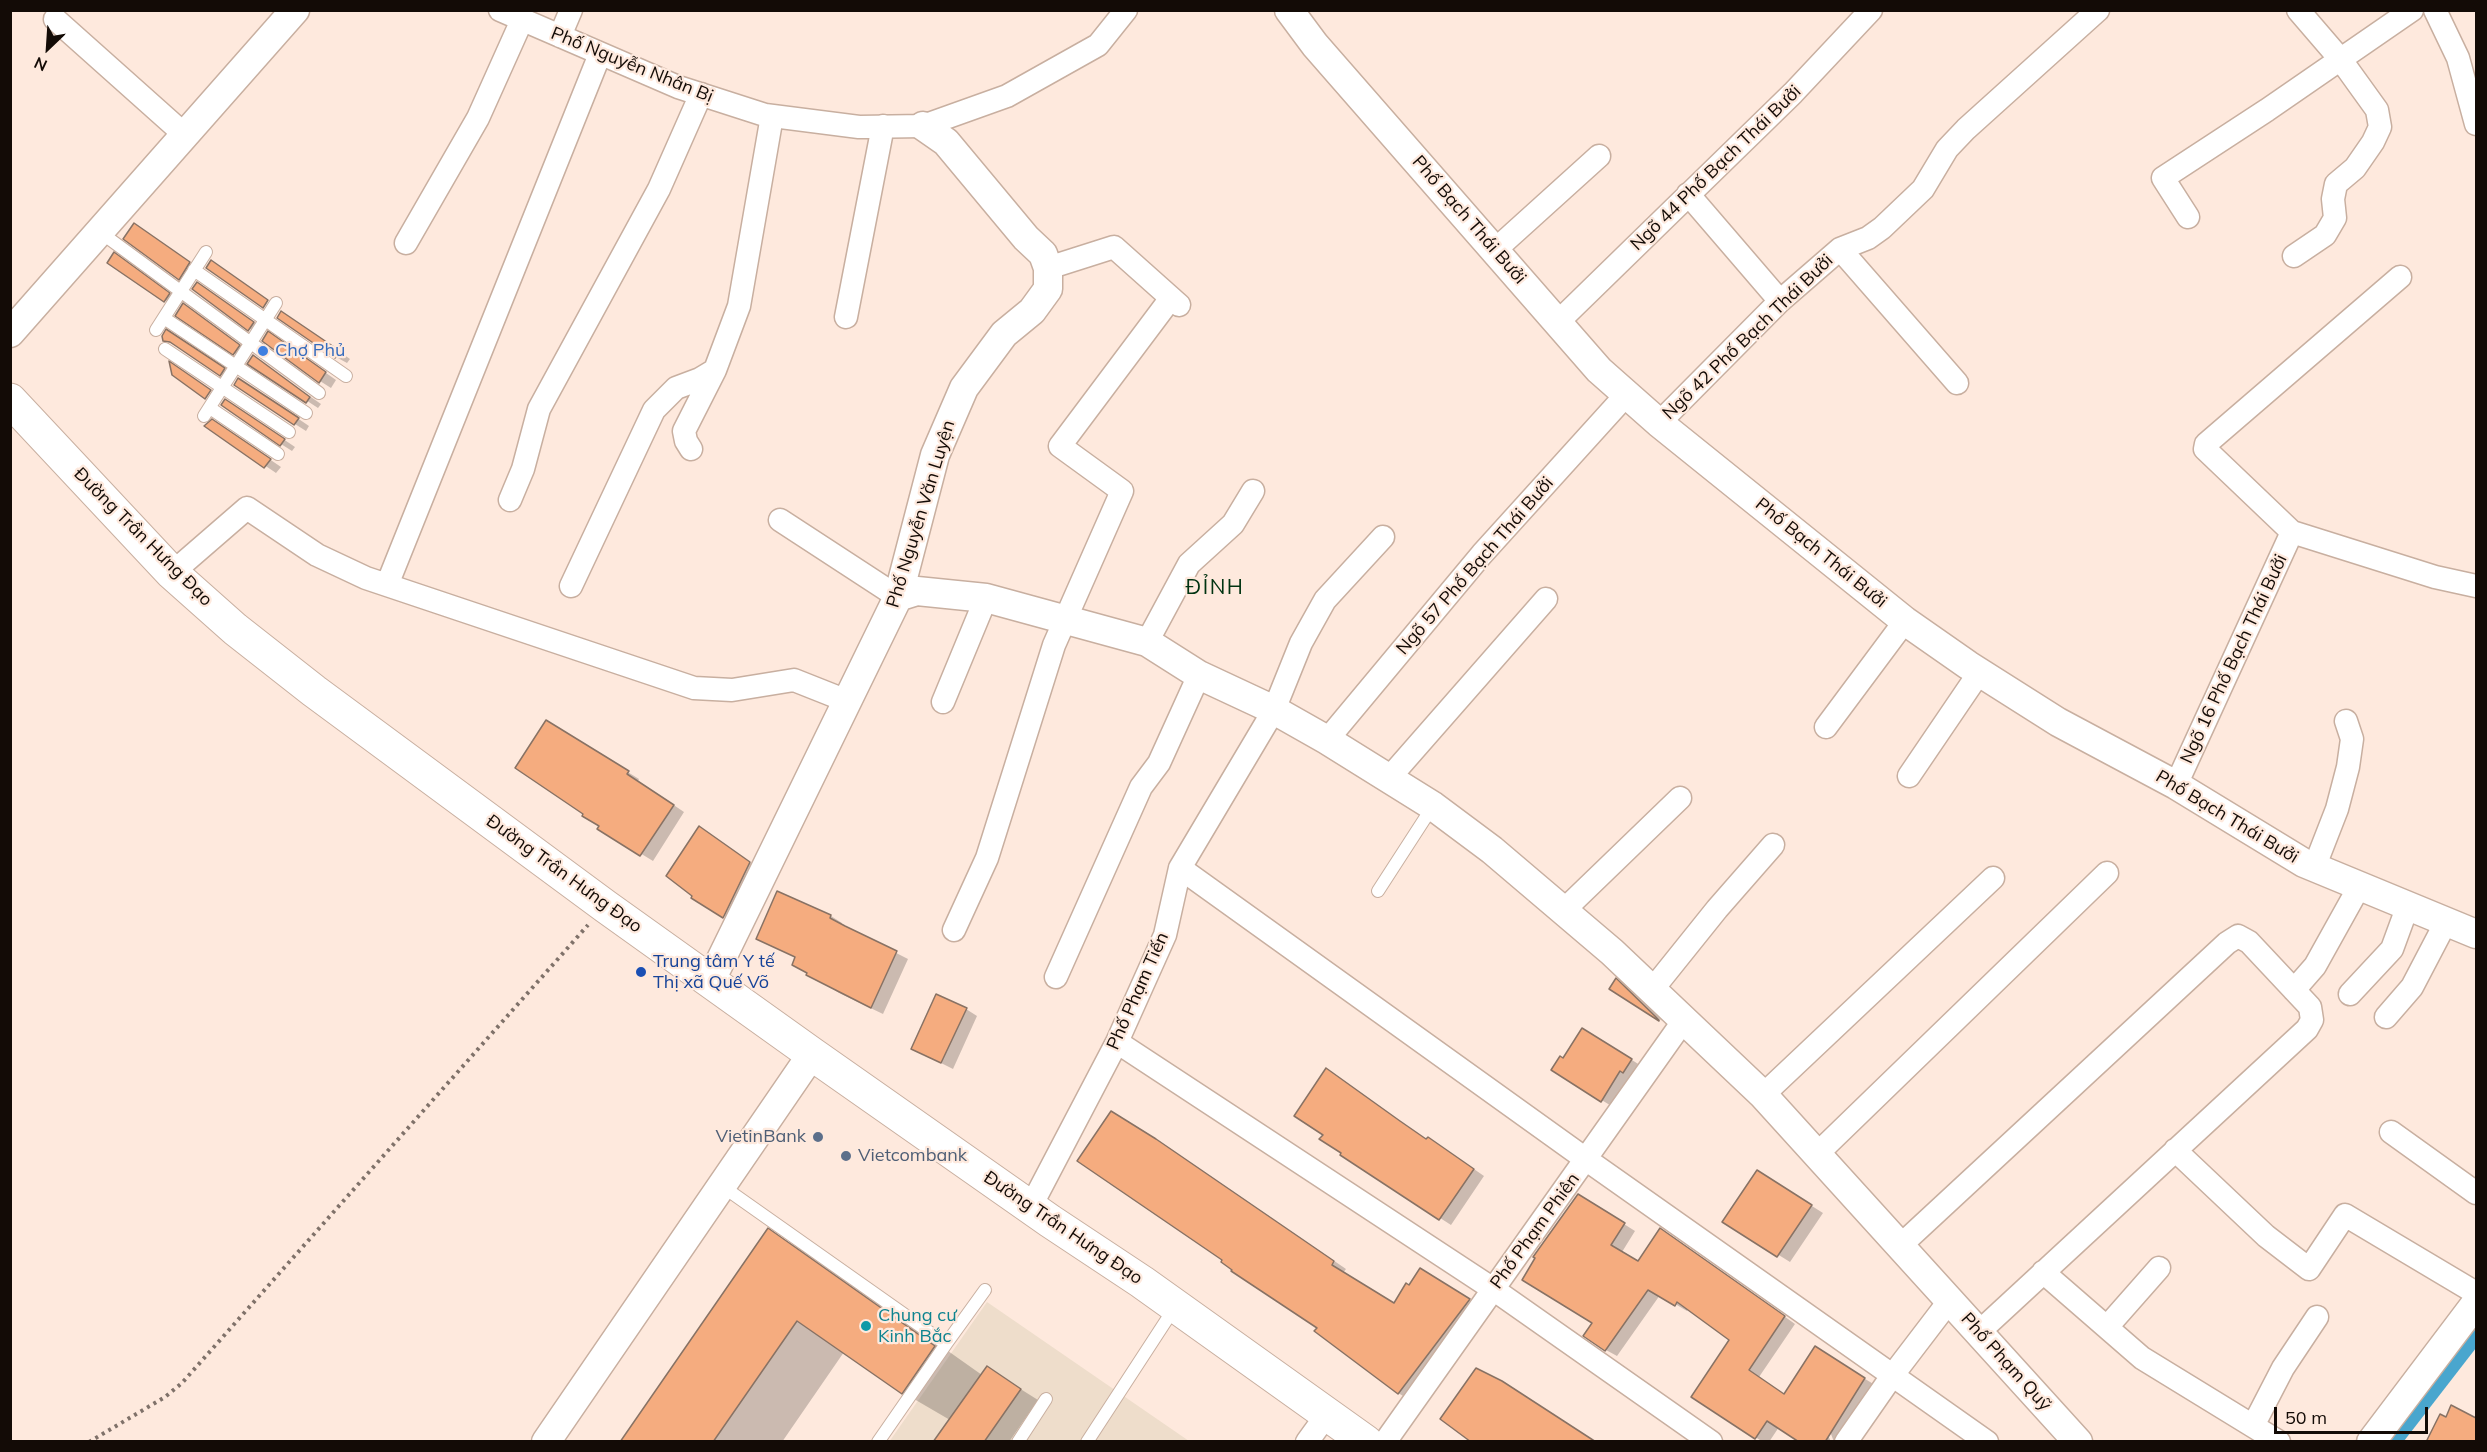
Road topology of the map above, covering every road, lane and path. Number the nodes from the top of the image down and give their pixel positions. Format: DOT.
graph roads {
  1 [pos="296,10"];
  2 [pos="500,10"];
  3 [pos="571,10"];
  4 [pos="1126,10"];
  5 [pos="1289,10"];
  6 [pos="1871,10"];
  7 [pos="2098,10"];
  8 [pos="2298,10"];
  9 [pos="2412,10"];
  10 [pos="2435,10"];
  11 [pos="55,19"];
  12 [pos="522,20"];
  13 [pos="560,36"];
  14 [pos="600,54"];
  15 [pos="2341,60"];
  16 [pos="701,94"];
  17 [pos="772,116"];
  18 [pos="2476,124"];
  19 [pos="882,126"];
  20 [pos="923,126"];
  21 [pos="184,135"];
  22 [pos="1599,156"];
  23 [pos="1688,194"];
  24 [pos="2188,217"];
  25 [pos="100,231"];
  26 [pos="406,243"];
  27 [pos="1840,249"];
  28 [pos="1495,250"];
  29 [pos="206,252"];
  30 [pos="2294,256"];
  31 [pos="1048,268"];
  32 [pos="195,270"];
  33 [pos="2400,277"];
  34 [pos="181,291"];
  35 [pos="1780,301"];
  36 [pos="276,303"];
  37 [pos="846,317"];
  38 [pos="164,318"];
  39 [pos="266,320"];
  40 [pos="1558,322"];
  41 [pos="156,330"];
  42 [pos="10,333"];
  43 [pos="251,343"];
  44 [pos="165,349"];
  45 [pos="236,366"];
  46 [pos="715,370"];
  47 [pos="346,376"];
  48 [pos="1957,383"];
  49 [pos="223,388"];
  50 [pos="319,393"];
  51 [pos="1626,395"];
  52 [pos="10,400"];
  53 [pos="306,413"];
  54 [pos="1659,423"];
  55 [pos="289,432"];
  56 [pos="691,449"];
  57 [pos="278,454"];
  58 [pos="1253,491"];
  59 [pos="510,500"];
  60 [pos="780,520"];
  61 [pos="2292,532"];
  62 [pos="1383,537"];
  63 [pos="172,573"];
  64 [pos="387,585"];
  65 [pos="571,586"];
  66 [pos="2476,586"];
  67 [pos="898,597"];
  68 [pos="986,598"];
  69 [pos="1546,599"];
  70 [pos="1064,620"];
  71 [pos="1905,621"];
  72 [pos="1147,642"];
  73 [pos="1979,673"];
  74 [pos="1199,675"];
  75 [pos="847,701"];
  76 [pos="943,702"];
  77 [pos="1274,710"];
  78 [pos="2346,721"];
  79 [pos="1826,727"];
  80 [pos="1327,740"];
  81 [pos="1909,776"];
  82 [pos="1390,777"];
  83 [pos="2176,785"];
  84 [pos="1680,798"];
  85 [pos="1433,807"];
  86 [pos="1773,845"];
  87 [pos="1180,868"];
  88 [pos="2314,868"];
  89 [pos="2108,873"];
  90 [pos="1993,878"];
  91 [pos="2359,887"];
  92 [pos="1378,891"];
  93 [pos="605,906"];
  94 [pos="2407,908"];
  95 [pos="1563,912"];
  96 [pos="2446,922"];
  97 [pos="954,930"];
  98 [pos="2476,934"];
  99 [pos="1056,976"];
  100 [pos="711,980"];
  101 [pos="1652,990"];
  102 [pos="2294,990"];
  103 [pos="2350,994"];
  104 [pos="2386,1017"];
  105 [pos="1684,1020"];
  106 [pos="1117,1042"];
  107 [pos="812,1054"];
  108 [pos="1763,1095"];
  109 [pos="2391,1132"];
  110 [pos="2175,1150"];
  111 [pos="1816,1155"];
  112 [pos="1587,1160"];
  113 [pos="722,1186"];
  114 [pos="2476,1193"];
  115 [pos="1030,1208"];
  116 [pos="1901,1245"];
  117 [pos="2159,1268"];
  118 [pos="2043,1272"];
  119 [pos="1493,1289"];
  120 [pos="985,1290"];
  121 [pos="2476,1293"];
  122 [pos="1950,1300"];
  123 [pos="2476,1303"];
  124 [pos="1176,1306"];
  125 [pos="2317,1317"];
  126 [pos="2107,1328"];
  127 [pos="1979,1332"];
  128 [pos="946,1344"];
  129 [pos="1892,1376"];
  130 [pos="1046,1399"];
  131 [pos="1328,1413"];
  132 [pos="2253,1426"];
  133 [pos="89,1442"];
  134 [pos="546,1442"];
  135 [pos="878,1442"];
  136 [pos="1018,1442"];
  137 [pos="1087,1442"];
  138 [pos="1307,1442"];
  139 [pos="1366,1442"];
  140 [pos="1385,1442"];
  141 [pos="1711,1442"];
  142 [pos="1846,1442"];
  143 [pos="1987,1442"];
  144 [pos="2078,1442"];
  145 [pos="2279,1442"];
  146 [pos="2371,1442"];
  1 -- 21 [label="street"];
  2 -- 12 [label="street, Phố Nguyễn Nhân Bị"];
  3 -- 13 [label="street"];
  4 -- 20 [label="street, Phố Nguyễn Nhân Bị"];
  5 -- 28 [label="street, Phố Bạch Thái Bưởi"];
  6 -- 23 [label="street, Ngõ 44 Phố Bạch Thái Bưởi"];
  7 -- 27 [label="street, Ngõ 42 Phố Bạch Thái Bưởi"];
  8 -- 15 [label="street"];
  9 -- 15 [label="street"];
  10 -- 18 [label="street"];
  11 -- 21 [label="street"];
  12 -- 13 [label="street, Phố Nguyễn Nhân Bị"];
  12 -- 26 [label="street"];
  13 -- 14 [label="street, Phố Nguyễn Nhân Bị"];
  14 -- 16 [label="street, Phố Nguyễn Nhân Bị"];
  14 -- 64 [label="street"];
  15 -- 24 [label="street"];
  15 -- 30 [label="street"];
  16 -- 17 [label="street, Phố Nguyễn Nhân Bị"];
  16 -- 59 [label="street"];
  17 -- 19 [label="street, Phố Nguyễn Nhân Bị"];
  17 -- 46 [label="street"];
  19 -- 20 [label="street, Phố Nguyễn Nhân Bị"];
  19 -- 37 [label="street"];
  20 -- 31 [label="street"];
  21 -- 25 [label="street"];
  22 -- 28 [label="street"];
  23 -- 35 [label="street"];
  23 -- 40 [label="street, Ngõ 44 Phố Bạch Thái Bưởi"];
  25 -- 34 [label="lane"];
  25 -- 42 [label="street"];
  27 -- 35 [label="street, Ngõ 42 Phố Bạch Thái Bưởi"];
  27 -- 48 [label="street"];
  28 -- 40 [label="street, Phố Bạch Thái Bưởi"];
  29 -- 32 [label="lane"];
  31 -- 67 [label="street, Phố Nguyễn Văn Luyện"];
  31 -- 70 [label="street"];
  32 -- 34 [label="lane"];
  32 -- 39 [label="lane"];
  33 -- 61 [label="street"];
  34 -- 38 [label="lane"];
  34 -- 43 [label="lane"];
  35 -- 54 [label="street, Ngõ 42 Phố Bạch Thái Bưởi"];
  36 -- 39 [label="lane"];
  38 -- 41 [label="lane"];
  38 -- 45 [label="lane"];
  39 -- 43 [label="lane"];
  39 -- 47 [label="lane"];
  40 -- 51 [label="street, Phố Bạch Thái Bưởi"];
  43 -- 45 [label="lane"];
  43 -- 50 [label="lane"];
  44 -- 49 [label="lane"];
  45 -- 49 [label="lane"];
  45 -- 53 [label="lane"];
  46 -- 56 [label="street"];
  46 -- 65 [label="street"];
  49 -- 55 [label="lane"];
  49 -- 57 [label="lane"];
  51 -- 54 [label="street, Phố Bạch Thái Bưởi"];
  51 -- 80 [label="street, Ngõ 57 Phố Bạch Thái Bưởi"];
  52 -- 63 [label="highway, Đường Trần Hưng Đạo"];
  54 -- 71 [label="street, Phố Bạch Thái Bưởi"];
  58 -- 72 [label="street"];
  60 -- 67 [label="street"];
  61 -- 66 [label="street"];
  61 -- 83 [label="street, Ngõ 16 Phố Bạch Thái Bưởi"];
  62 -- 77 [label="street, Phố Phạm Tiến"];
  63 -- 64 [label="street"];
  63 -- 93 [label="highway, Đường Trần Hưng Đạo"];
  64 -- 75 [label="street"];
  67 -- 68 [label="street"];
  67 -- 75 [label="street, Phố Nguyễn Văn Luyện"];
  68 -- 70 [label="street"];
  68 -- 76 [label="street"];
  69 -- 82 [label="street"];
  70 -- 72 [label="street"];
  70 -- 97 [label="street"];
  71 -- 73 [label="street, Phố Bạch Thái Bưởi"];
  71 -- 79 [label="street"];
  72 -- 74 [label="street"];
  73 -- 81 [label="street"];
  73 -- 83 [label="street, Phố Bạch Thái Bưởi"];
  74 -- 77 [label="street"];
  74 -- 99 [label="street"];
  75 -- 100 [label="street, Phố Nguyễn Văn Luyện"];
  77 -- 80 [label="street"];
  77 -- 87 [label="street, Phố Phạm Tiến"];
  78 -- 88 [label="street"];
  80 -- 82 [label="street"];
  82 -- 85 [label="street"];
  83 -- 88 [label="street, Phố Bạch Thái Bưởi"];
  84 -- 95 [label="street"];
  85 -- 92 [label="lane"];
  85 -- 95 [label="street"];
  86 -- 101 [label="street"];
  87 -- 106 [label="street, Phố Phạm Tiến"];
  87 -- 112 [label="street"];
  88 -- 91 [label="street, Phố Bạch Thái Bưởi"];
  89 -- 111 [label="street"];
  90 -- 108 [label="street"];
  91 -- 94 [label="street, Phố Bạch Thái Bưởi"];
  91 -- 102 [label="street"];
  93 -- 100 [label="highway, Đường Trần Hưng Đạo"];
  93 -- 133 [label="path"];
  94 -- 96 [label="street, Phố Bạch Thái Bưởi"];
  94 -- 103 [label="street"];
  95 -- 101 [label="street"];
  96 -- 98 [label="street, Phố Bạch Thái Bưởi"];
  96 -- 104 [label="street"];
  100 -- 107 [label="highway, Đường Trần Hưng Đạo"];
  101 -- 105 [label="street"];
  102 -- 110 [label="street"];
  102 -- 116 [label="street"];
  105 -- 108 [label="street"];
  105 -- 112 [label="street, Phố Phạm Phiên"];
  106 -- 115 [label="street, Phố Phạm Tiến"];
  106 -- 119 [label="street"];
  107 -- 113 [label="street"];
  107 -- 115 [label="highway, Đường Trần Hưng Đạo"];
  108 -- 111 [label="street"];
  109 -- 114 [label="street"];
  110 -- 118 [label="street"];
  110 -- 121 [label="street"];
  111 -- 116 [label="street"];
  112 -- 119 [label="street, Phố Phạm Phiên"];
  112 -- 129 [label="street"];
  113 -- 128 [label="lane"];
  113 -- 134 [label="street"];
  115 -- 124 [label="highway, Đường Trần Hưng Đạo"];
  116 -- 122 [label="street"];
  117 -- 126 [label="street"];
  118 -- 126 [label="street"];
  118 -- 127 [label="street"];
  119 -- 140 [label="street, Phố Phạm Phiên"];
  119 -- 141 [label="street"];
  120 -- 128 [label="lane"];
  122 -- 127 [label="street, Phố Phạm Quỹ"];
  122 -- 129 [label="street, Phố Phạm Quỹ"];
  123 -- 146 [label="street"];
  124 -- 131 [label="highway, Đường Trần Hưng Đạo"];
  124 -- 137 [label="lane"];
  125 -- 132 [label="street"];
  126 -- 132 [label="street"];
  127 -- 144 [label="street, Phố Phạm Quỹ"];
  128 -- 135 [label="lane"];
  129 -- 142 [label="street, Phố Phạm Quỹ"];
  129 -- 143 [label="street"];
  130 -- 136 [label="lane"];
  131 -- 138 [label="street"];
  131 -- 139 [label="highway, Đường Trần Hưng Đạo"];
  132 -- 145 [label="street"];
}
